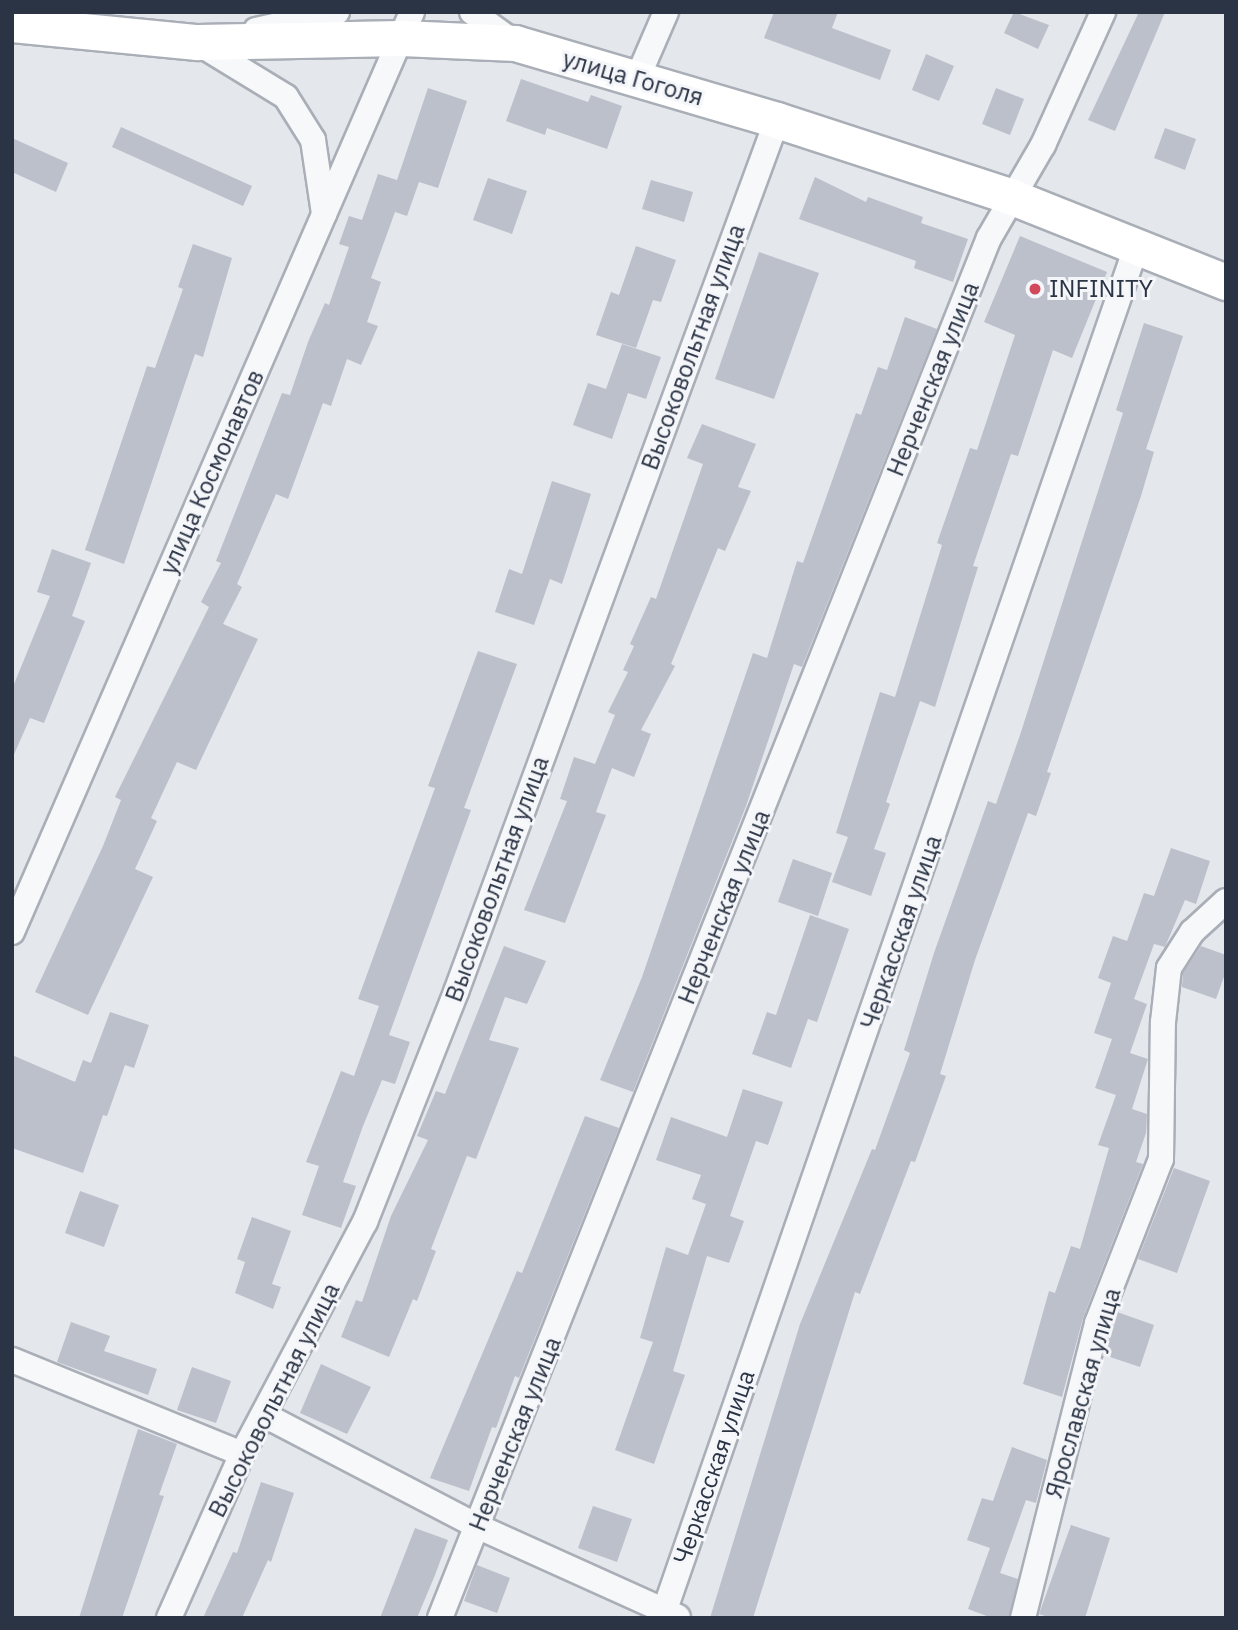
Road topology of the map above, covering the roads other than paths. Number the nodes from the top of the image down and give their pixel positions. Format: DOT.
graph roads {
  1 [pos="337,12"];
  2 [pos="472,12"];
  3 [pos="666,12"];
  4 [pos="1103,12"];
  5 [pos="12,24"];
  6 [pos="406,25"];
  7 [pos="197,42"];
  8 [pos="515,43"];
  9 [pos="636,79"];
  10 [pos="777,120"];
  11 [pos="1012,197"];
  12 [pos="324,215"];
  13 [pos="1137,245"];
  14 [pos="1226,282"];
  15 [pos="1226,901"];
  16 [pos="12,932"];
  17 [pos="12,1360"];
  18 [pos="264,1415"];
  19 [pos="242,1454"];
  20 [pos="478,1527"];
  21 [pos="668,1616"];
  22 [pos="169,1618"];
  23 [pos="440,1618"];
  24 [pos="1023,1618"];
  1 -- 7 [label="street"];
  2 -- 8 [label="street"];
  3 -- 9 [label="street"];
  4 -- 11 [label="street, Нерченская улица"];
  5 -- 7 [label="highway, улица Гоголя"];
  6 -- 7 [label="highway, улица Гоголя"];
  6 -- 8 [label="highway, улица Гоголя"];
  6 -- 12 [label="street, улица Космонавтов"];
  7 -- 12 [label="street"];
  8 -- 9 [label="highway, улица Гоголя"];
  9 -- 10 [label="highway, улица Гоголя"];
  10 -- 11 [label="highway, улица Гоголя"];
  10 -- 18 [label="street, Высоковольтная улица"];
  11 -- 13 [label="highway, улица Гоголя"];
  11 -- 20 [label="street, Нерченская улица"];
  12 -- 16 [label="street, улица Космонавтов"];
  13 -- 14 [label="highway, улица Гоголя"];
  13 -- 21 [label="street, Черкасская улица"];
  15 -- 24 [label="street, Ярославская улица"];
  17 -- 19 [label="street"];
  18 -- 19 [label="street, Высоковольтная улица"];
  18 -- 20 [label="street"];
  19 -- 22 [label="street, Высоковольтная улица"];
  20 -- 21 [label="street"];
  20 -- 23 [label="street, Нерченская улица"];
}
